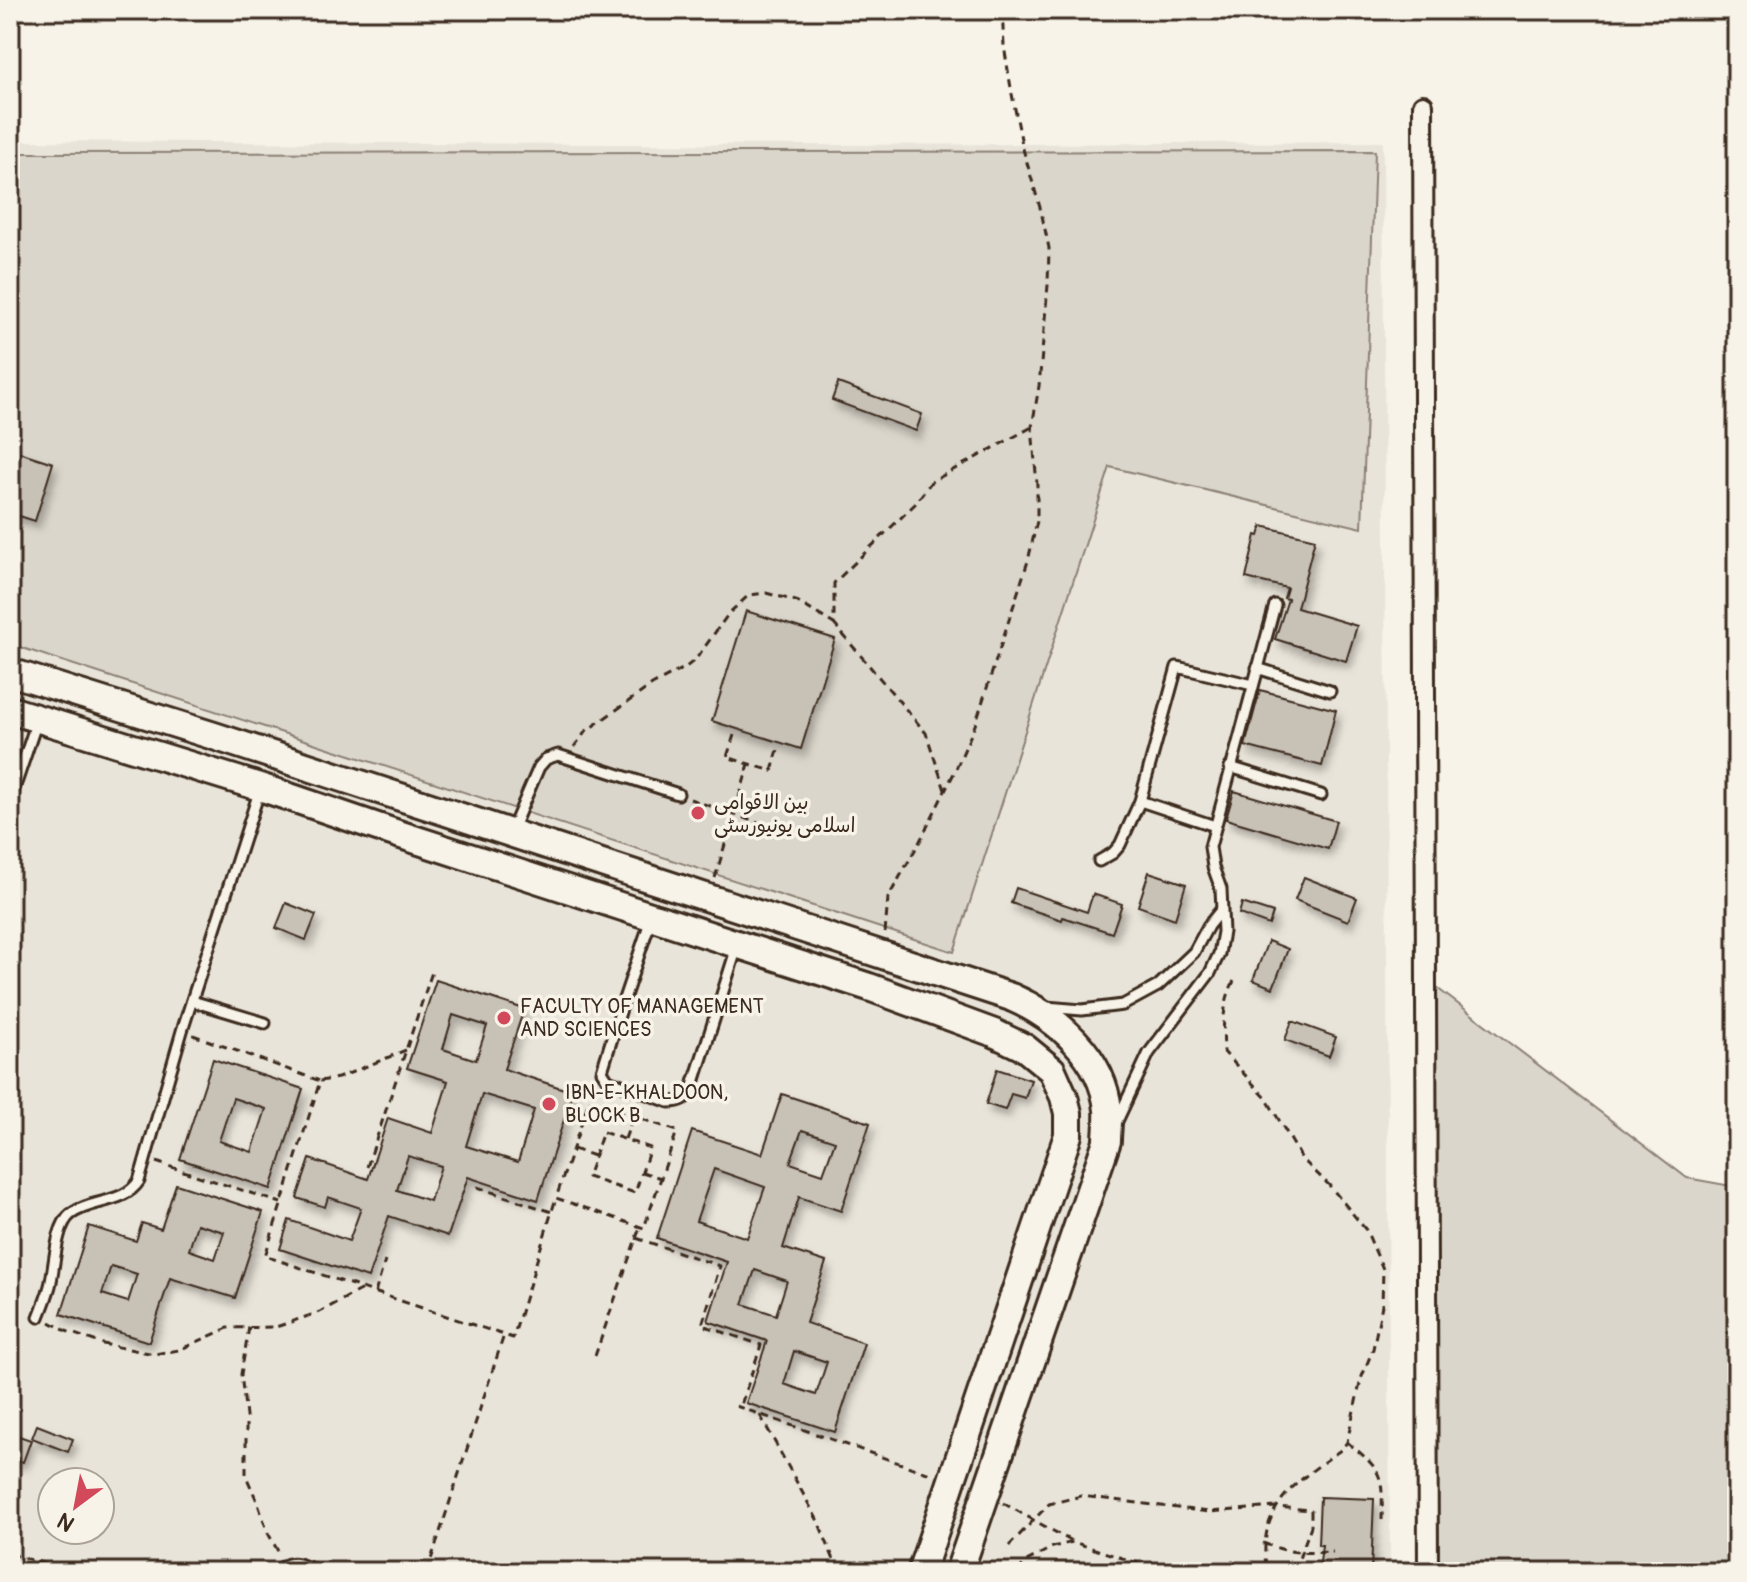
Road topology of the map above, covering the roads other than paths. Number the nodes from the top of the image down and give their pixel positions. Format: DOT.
graph roads {
  1 [pos="1423,105"];
  2 [pos="1275,605"];
  3 [pos="1257,668"];
  4 [pos="10,672"];
  5 [pos="1253,685"];
  6 [pos="1330,691"];
  7 [pos="10,710"];
  8 [pos="37,719"];
  9 [pos="1230,767"];
  10 [pos="260,787"];
  11 [pos="678,794"];
  12 [pos="1321,795"];
  13 [pos="402,798"];
  14 [pos="10,801"];
  15 [pos="1140,801"];
  16 [pos="1215,826"];
  17 [pos="392,832"];
  18 [pos="511,832"];
  19 [pos="1099,861"];
  20 [pos="1221,910"];
  21 [pos="652,917"];
  22 [pos="738,944"];
  23 [pos="880,952"];
  24 [pos="869,987"];
  25 [pos="192,1001"];
  26 [pos="1033,1006"];
  27 [pos="265,1023"];
  28 [pos="1107,1141"];
  29 [pos="39,1317"];
  30 [pos="281,1568"];
  31 [pos="319,1572"];
  32 [pos="921,1572"];
  33 [pos="959,1572"];
  34 [pos="1428,1572"];
  1 -- 34 [label="street"];
  2 -- 3 [label="lane"];
  3 -- 5 [label="lane"];
  3 -- 6 [label="lane"];
  4 -- 13 [label="street"];
  5 -- 9 [label="lane"];
  5 -- 15 [label="lane"];
  7 -- 8 [label="street"];
  8 -- 10 [label="street"];
  8 -- 14 [label="lane"];
  9 -- 12 [label="lane"];
  9 -- 16 [label="lane"];
  10 -- 17 [label="street"];
  10 -- 25 [label="lane"];
  11 -- 18 [label="lane"];
  13 -- 17 [label="street"];
  13 -- 18 [label="street"];
  15 -- 16 [label="lane"];
  15 -- 19 [label="lane"];
  16 -- 20 [label="lane"];
  17 -- 21 [label="street"];
  18 -- 23 [label="street"];
  20 -- 26 [label="lane"];
  20 -- 28 [label="lane"];
  21 -- 22 [label="street"];
  21 -- 22 [label="lane"];
  22 -- 24 [label="street"];
  23 -- 24 [label="street"];
  23 -- 26 [label="street"];
  24 -- 32 [label="street"];
  25 -- 27 [label="lane"];
  25 -- 29 [label="lane"];
  26 -- 28 [label="street"];
  28 -- 33 [label="street"];
  30 -- 31 [label="lane"];
}
